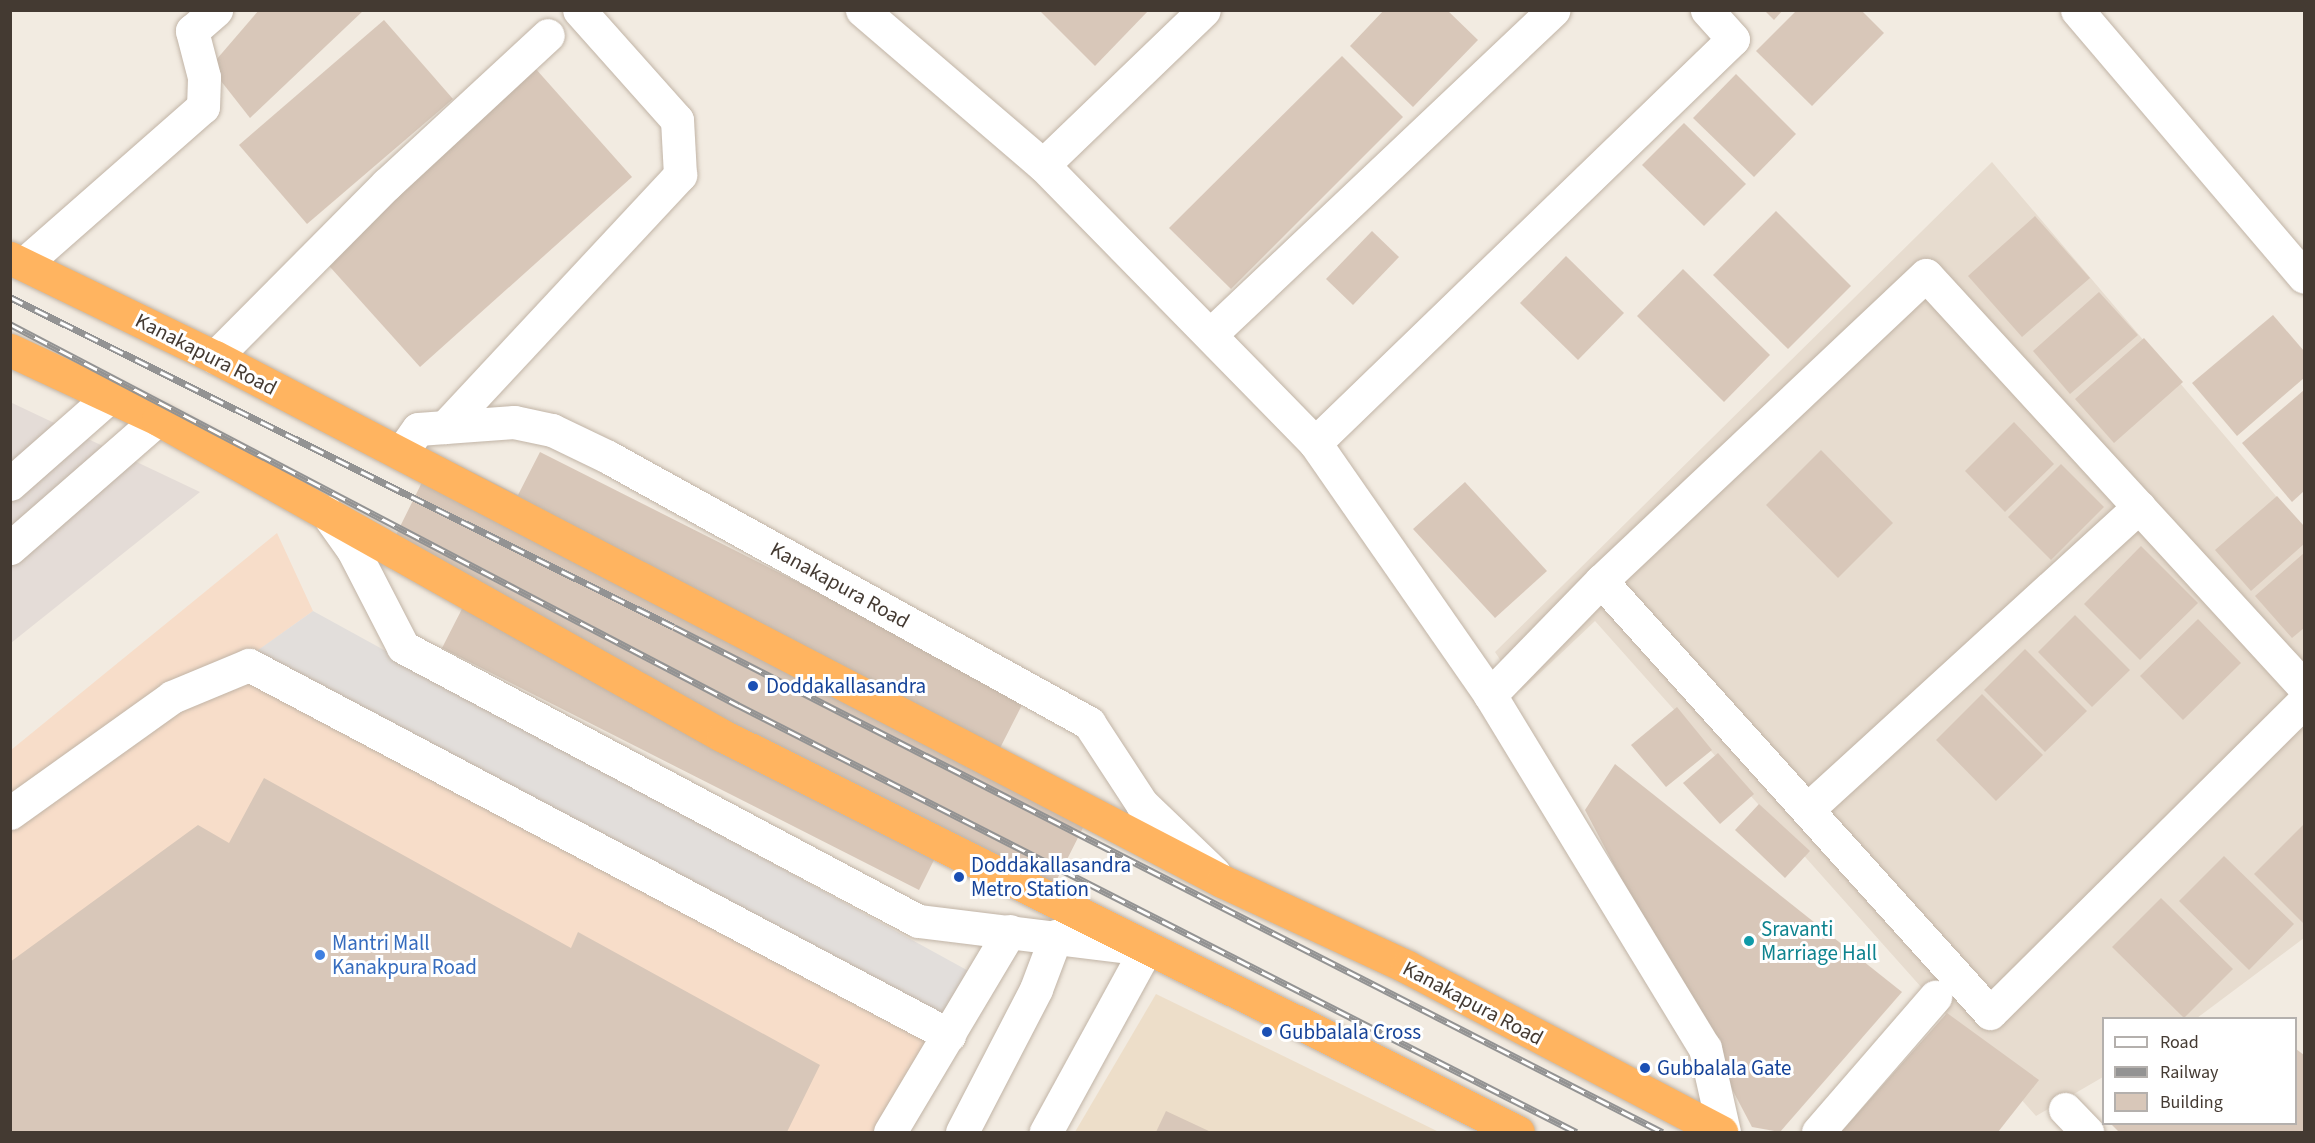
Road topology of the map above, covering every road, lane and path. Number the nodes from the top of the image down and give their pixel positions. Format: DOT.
graph roads {
  1 [pos="216,10"];
  2 [pos="579,10"];
  3 [pos="862,10"];
  4 [pos="1204,10"];
  5 [pos="1553,10"];
  6 [pos="1707,10"];
  7 [pos="2078,10"];
  8 [pos="548,35"];
  9 [pos="1043,165"];
  10 [pos="17,261"];
  11 [pos="2304,277"];
  12 [pos="1212,333"];
  13 [pos="10,350"];
  14 [pos="215,357"];
  15 [pos="108,398"];
  16 [pos="158,419"];
  17 [pos="445,427"];
  18 [pos="1316,443"];
  19 [pos="401,453"];
  20 [pos="10,484"];
  21 [pos="2139,507"];
  22 [pos="326,512"];
  23 [pos="10,548"];
  24 [pos="1601,580"];
  25 [pos="2304,687"];
  26 [pos="1490,695"];
  27 [pos="2304,701"];
  28 [pos="1809,808"];
  29 [pos="10,813"];
  30 [pos="1222,881"];
  31 [pos="1010,932"];
  32 [pos="1056,936"];
  33 [pos="1146,949"];
  34 [pos="1935,997"];
  35 [pos="949,1035"];
  36 [pos="2065,1109"];
  37 [pos="890,1132"];
  38 [pos="962,1132"];
  39 [pos="1046,1132"];
  40 [pos="1518,1132"];
  41 [pos="1722,1132"];
  42 [pos="1818,1132"];
  43 [pos="2087,1132"];
  1 -- 10 [label="street"];
  2 -- 17 [label="street"];
  3 -- 9 [label="street"];
  4 -- 9 [label="street"];
  5 -- 12 [label="street"];
  6 -- 18 [label="street"];
  7 -- 11 [label="street"];
  8 -- 14 [label="street"];
  9 -- 12 [label="street"];
  10 -- 14 [label="highway, Kanakapura Road"];
  12 -- 18 [label="street"];
  13 -- 15 [label="highway"];
  14 -- 19 [label="highway, Kanakapura Road"];
  15 -- 16 [label="highway"];
  15 -- 20 [label="street"];
  16 -- 22 [label="highway"];
  16 -- 23 [label="street"];
  17 -- 19 [label="street, Kanakapura Road"];
  17 -- 30 [label="street, Kanakapura Road"];
  18 -- 26 [label="street"];
  19 -- 30 [label="highway, Kanakapura Road"];
  21 -- 24 [label="street"];
  21 -- 25 [label="street"];
  21 -- 28 [label="street"];
  22 -- 31 [label="street"];
  22 -- 33 [label="highway"];
  24 -- 26 [label="street"];
  24 -- 28 [label="street"];
  26 -- 41 [label="street"];
  27 -- 28 [label="street"];
  29 -- 35 [label="street"];
  30 -- 41 [label="highway, Kanakapura Road"];
  31 -- 32 [label="street"];
  31 -- 35 [label="street"];
  32 -- 33 [label="street"];
  32 -- 38 [label="street"];
  33 -- 39 [label="street"];
  33 -- 40 [label="highway"];
  34 -- 42 [label="street"];
  35 -- 37 [label="street"];
  36 -- 43 [label="street"];
}
